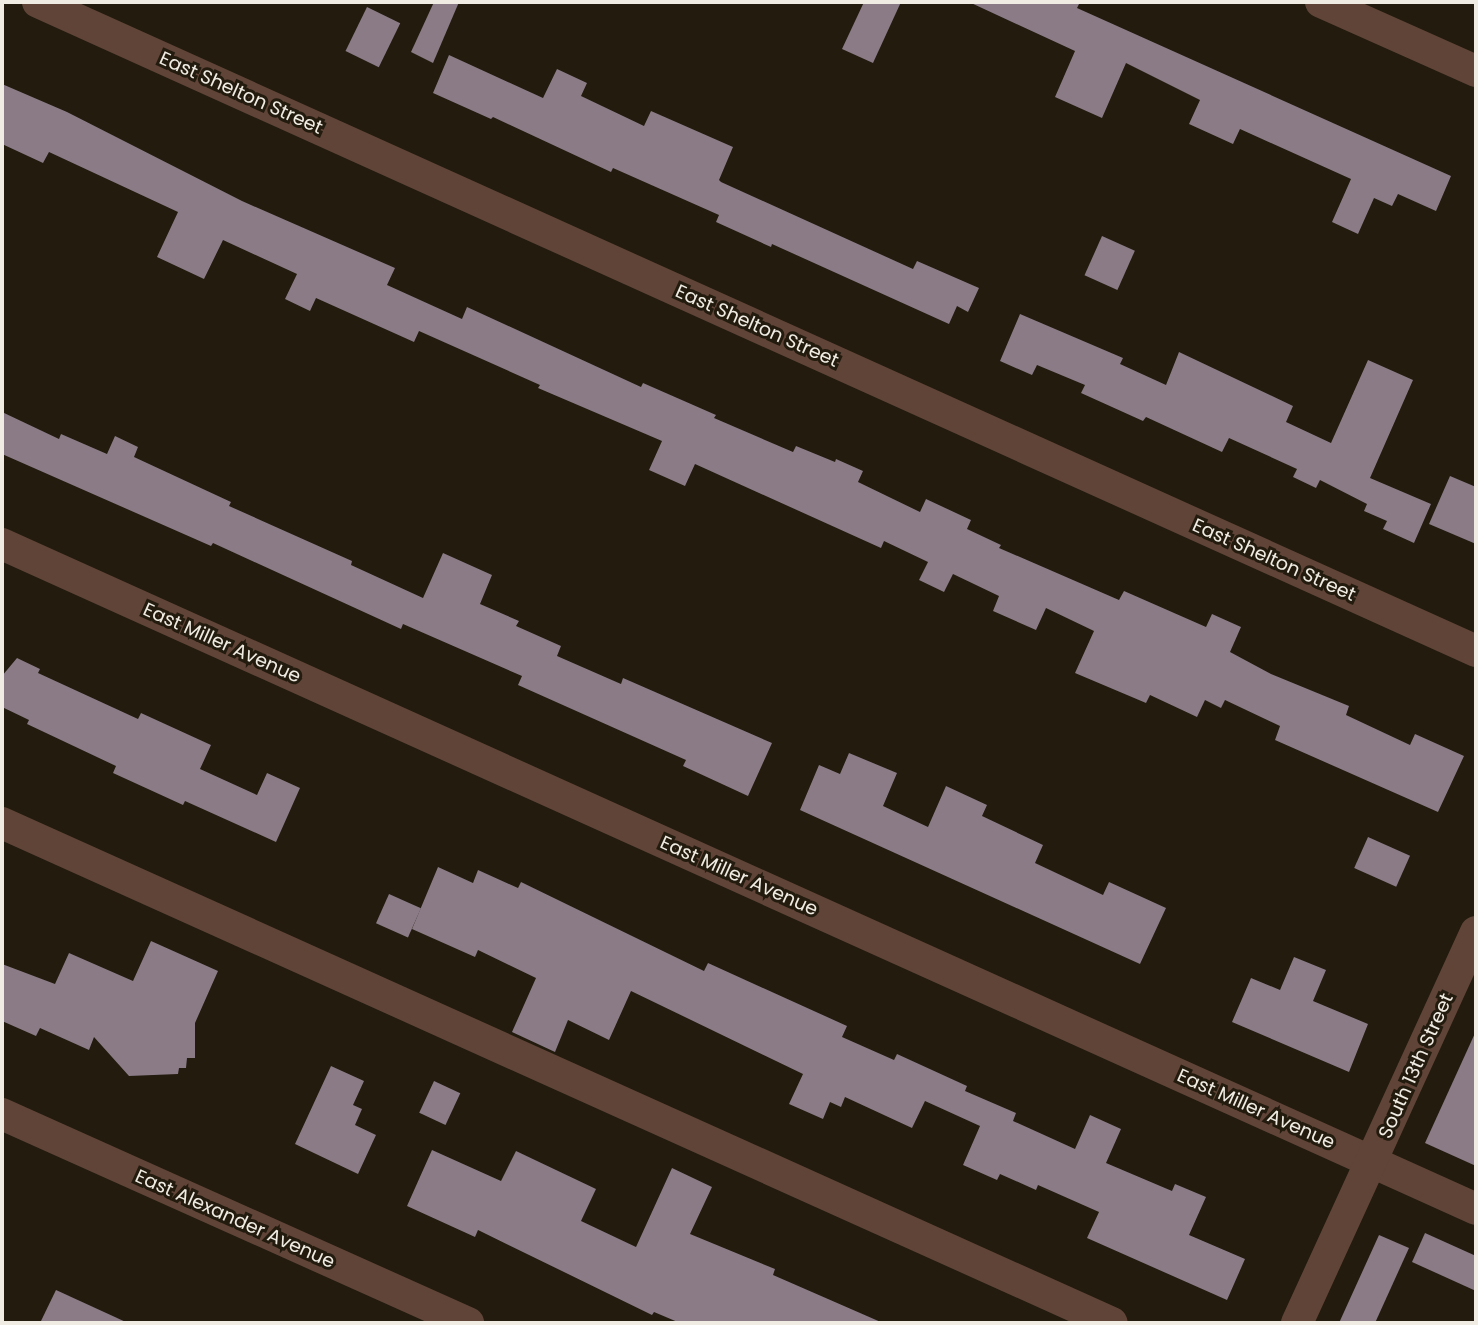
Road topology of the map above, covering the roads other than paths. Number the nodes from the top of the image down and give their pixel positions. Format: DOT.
graph roads {
  1 [pos="38,2"];
  2 [pos="1321,2"];
  3 [pos="1476,71"];
  4 [pos="2,544"];
  5 [pos="1476,651"];
  6 [pos="2,823"];
  7 [pos="1476,932"];
  8 [pos="2,1114"];
  9 [pos="1372,1161"];
  10 [pos="1476,1209"];
  11 [pos="468,1323"];
  12 [pos="1112,1323"];
  13 [pos="1297,1323"];
  1 -- 5 [label="street, East Shelton Street"];
  2 -- 3 [label="street"];
  4 -- 9 [label="street, East Miller Avenue"];
  6 -- 12 [label="street"];
  7 -- 9 [label="street, South 13th Street"];
  8 -- 11 [label="street, East Alexander Avenue"];
  9 -- 10 [label="street, East Miller Avenue"];
  9 -- 13 [label="street, South 13th Street"];
}
